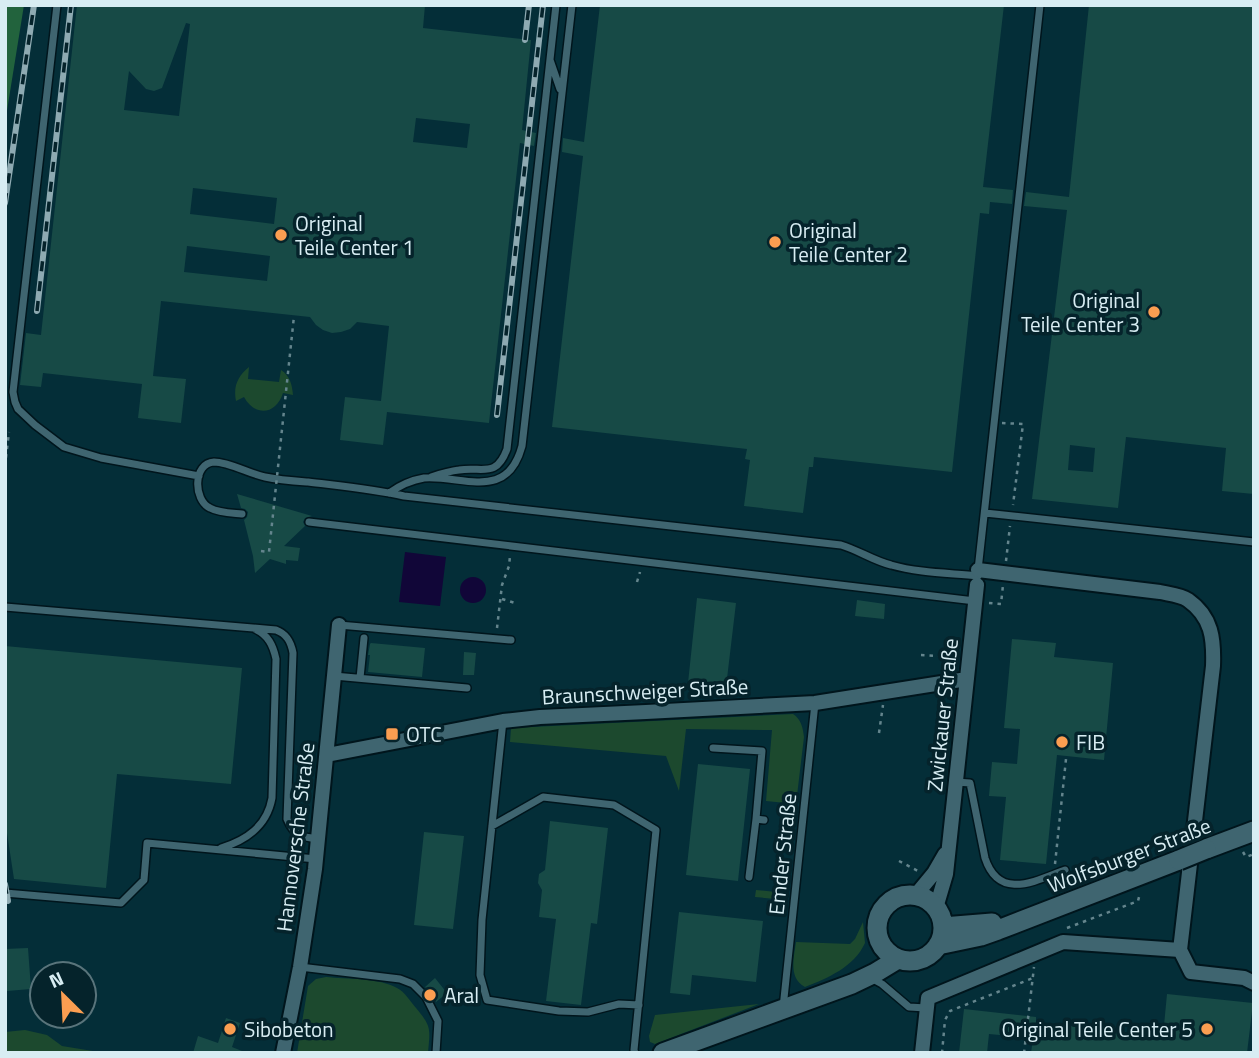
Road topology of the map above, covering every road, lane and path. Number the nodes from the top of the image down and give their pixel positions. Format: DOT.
graph roads {
  1 [pos="57,5"];
  2 [pos="556,5"];
  3 [pos="572,5"];
  4 [pos="1040,5"];
  5 [pos="550,59"];
  6 [pos="562,93"];
  7 [pos="294,316"];
  8 [pos="995,422"];
  9 [pos="9,432"];
  10 [pos="5,466"];
  11 [pos="199,476"];
  12 [pos="424,478"];
  13 [pos="389,493"];
  14 [pos="985,513"];
  15 [pos="242,514"];
  16 [pos="1012,516"];
  17 [pos="309,522"];
  18 [pos="1254,542"];
  19 [pos="512,546"];
  20 [pos="261,551"];
  21 [pos="978,577"];
  22 [pos="1004,580"];
  23 [pos="500,598"];
  24 [pos="975,601"];
  25 [pos="515,603"];
  26 [pos="5,607"];
  27 [pos="339,625"];
  28 [pos="251,628"];
  29 [pos="363,638"];
  30 [pos="496,639"];
  31 [pos="511,640"];
  32 [pos="971,645"];
  33 [pos="921,655"];
  34 [pos="334,676"];
  35 [pos="360,678"];
  36 [pos="967,679"];
  37 [pos="467,688"];
  38 [pos="885,692"];
  39 [pos="815,703"];
  40 [pos="503,720"];
  41 [pos="878,733"];
  42 [pos="713,748"];
  43 [pos="327,755"];
  44 [pos="1066,759"];
  45 [pos="955,782"];
  46 [pos="492,826"];
  47 [pos="1254,831"];
  48 [pos="318,839"];
  49 [pos="217,850"];
  50 [pos="947,850"];
  51 [pos="316,859"];
  52 [pos="899,861"];
  53 [pos="1065,870"];
  54 [pos="1054,874"];
  55 [pos="749,877"];
  56 [pos="930,878"];
  57 [pos="5,893"];
  58 [pos="915,896"];
  59 [pos="1131,903"];
  60 [pos="939,927"];
  61 [pos="1061,931"];
  62 [pos="881,944"];
  63 [pos="1180,950"];
  64 [pos="1036,953"];
  65 [pos="898,959"];
  66 [pos="300,967"];
  67 [pos="868,976"];
  68 [pos="1033,978"];
  69 [pos="1254,983"];
  70 [pos="826,993"];
  71 [pos="639,1005"];
  72 [pos="927,1008"];
  73 [pos="783,1009"];
  74 [pos="283,1053"];
  75 [pos="436,1053"];
  76 [pos="635,1053"];
  77 [pos="663,1053"];
  78 [pos="922,1053"];
  79 [pos="942,1053"];
  80 [pos="1024,1053"];
  1 -- 11 [label="lane"];
  2 -- 5 [label="lane"];
  3 -- 6 [label="lane"];
  4 -- 8 [label="lane"];
  5 -- 6 [label="lane"];
  5 -- 12 [label="lane"];
  6 -- 12 [label="lane"];
  7 -- 20 [label="path, bridge"];
  8 -- 14 [label="lane"];
  8 -- 16 [label="path"];
  9 -- 10 [label="path"];
  11 -- 13 [label="lane"];
  11 -- 15 [label="lane"];
  12 -- 13 [label="lane"];
  13 -- 21 [label="lane"];
  14 -- 16 [label="lane"];
  14 -- 21 [label="lane"];
  16 -- 18 [label="lane"];
  16 -- 22 [label="path"];
  17 -- 19 [label="lane"];
  19 -- 23 [label="path"];
  19 -- 24 [label="lane"];
  21 -- 22 [label="street"];
  21 -- 24 [label="street, Zwickauer Straße"];
  22 -- 24 [label="path"];
  22 -- 63 [label="street"];
  23 -- 25 [label="path"];
  23 -- 30 [label="path"];
  24 -- 32 [label="street, Zwickauer Straße"];
  26 -- 28 [label="lane"];
  27 -- 30 [label="lane"];
  27 -- 34 [label="street, Hannoversche Straße"];
  28 -- 48 [label="lane"];
  28 -- 49 [label="lane"];
  29 -- 35 [label="lane"];
  30 -- 31 [label="lane"];
  32 -- 33 [label="path"];
  32 -- 36 [label="street, Zwickauer Straße"];
  34 -- 35 [label="lane"];
  34 -- 43 [label="street, Hannoversche Straße"];
  35 -- 37 [label="lane"];
  36 -- 38 [label="street, Braunschweiger Straße"];
  36 -- 45 [label="street, Zwickauer Straße"];
  38 -- 39 [label="street, Braunschweiger Straße"];
  38 -- 41 [label="path"];
  39 -- 40 [label="street, Braunschweiger Straße"];
  39 -- 73 [label="lane, Emder Straße"];
  40 -- 43 [label="street, Braunschweiger Straße"];
  40 -- 46 [label="lane"];
  42 -- 55 [label="lane"];
  43 -- 48 [label="street, Hannoversche Straße"];
  44 -- 54 [label="path"];
  45 -- 50 [label="street, Zwickauer Straße"];
  45 -- 54 [label="lane"];
  46 -- 71 [label="lane"];
  46 -- 71 [label="lane"];
  47 -- 60 [label="street, Wolfsburger Straße, bridge"];
  48 -- 51 [label="street, Hannoversche Straße"];
  49 -- 51 [label="lane"];
  49 -- 57 [label="lane"];
  50 -- 56 [label="street, Zwickauer Straße"];
  50 -- 60 [label="street, Zwickauer Straße"];
  51 -- 66 [label="street, Hannoversche Straße"];
  52 -- 56 [label="path"];
  53 -- 54 [label="lane"];
  56 -- 58 [label="street, Zwickauer Straße"];
  58 -- 60 [label="street"];
  58 -- 62 [label="street"];
  59 -- 61 [label="path"];
  60 -- 65 [label="street"];
  62 -- 65 [label="street"];
  62 -- 70 [label="street"];
  63 -- 64 [label="street"];
  63 -- 69 [label="street"];
  64 -- 68 [label="path"];
  64 -- 72 [label="street"];
  65 -- 67 [label="street"];
  66 -- 74 [label="street, Hannoversche Straße"];
  66 -- 75 [label="lane"];
  67 -- 70 [label="street"];
  67 -- 72 [label="lane"];
  68 -- 79 [label="path"];
  68 -- 80 [label="path"];
  70 -- 73 [label="street"];
  71 -- 76 [label="lane"];
  72 -- 78 [label="street"];
  73 -- 77 [label="street"];
}
